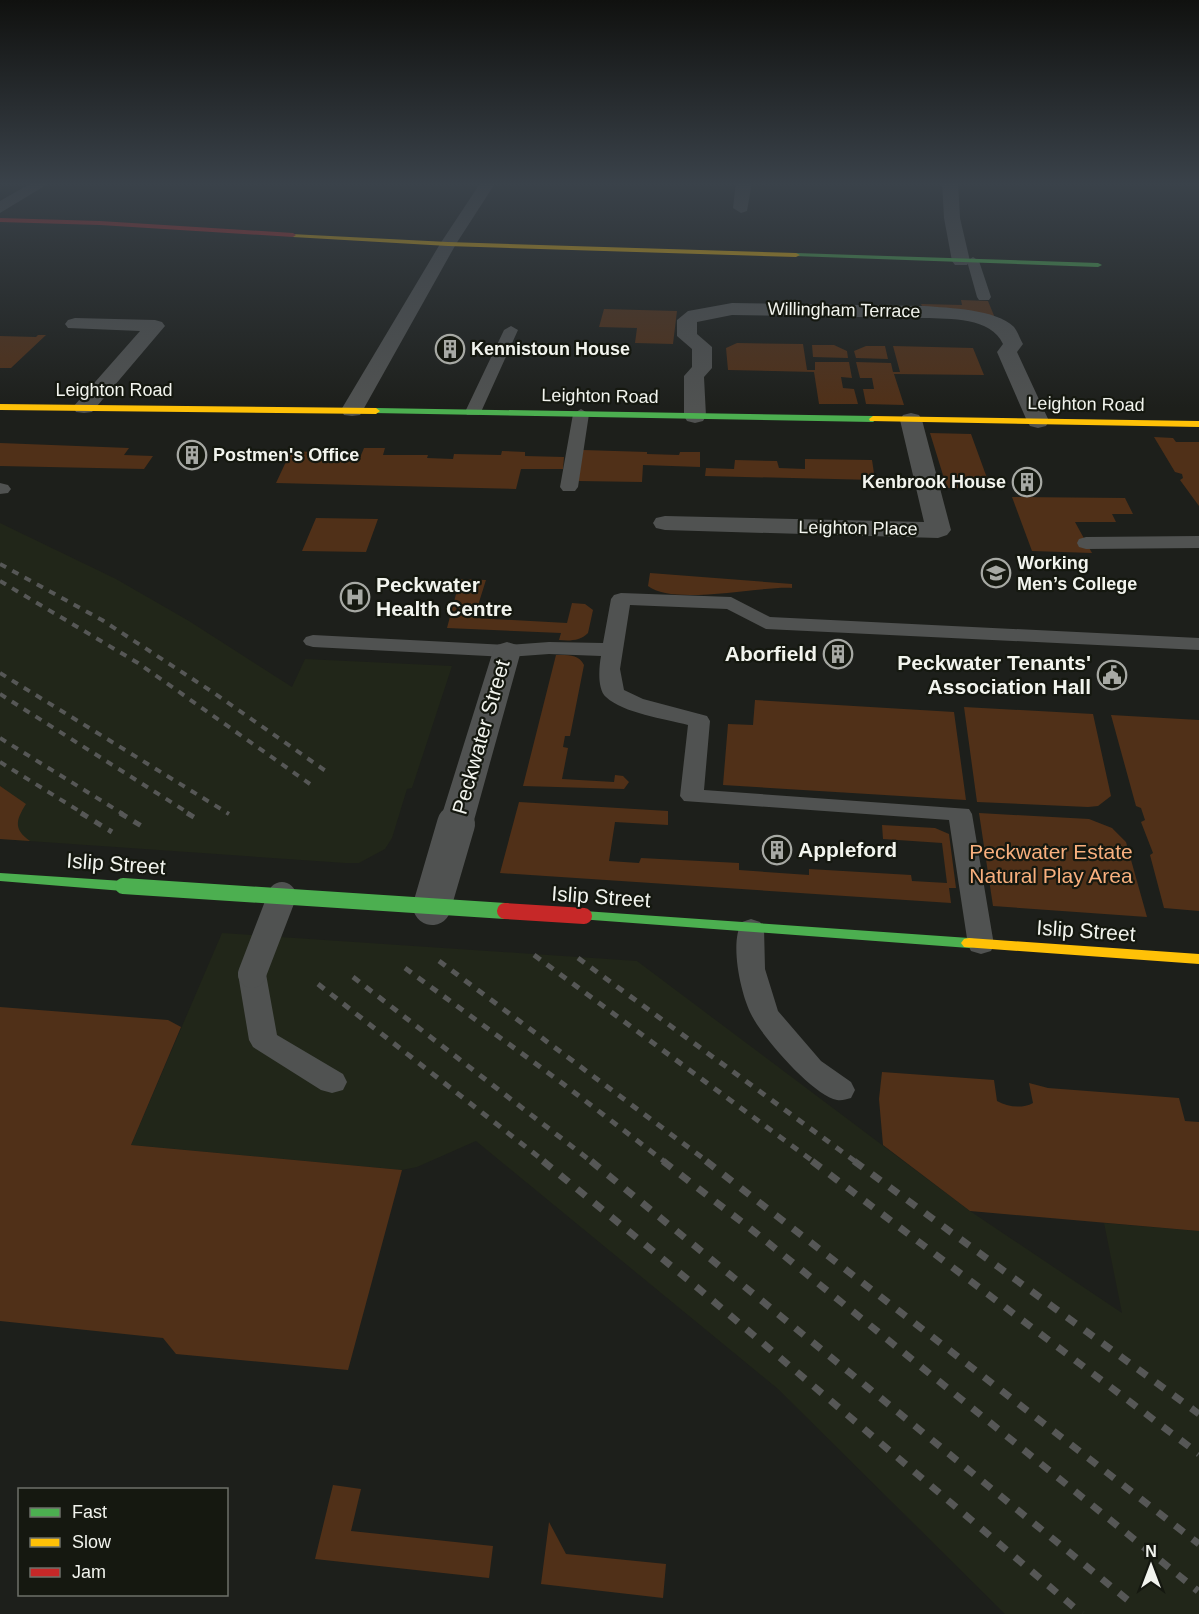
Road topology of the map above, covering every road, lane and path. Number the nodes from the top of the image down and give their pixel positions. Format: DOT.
graph roads {
  1 [pos="440,257"];
  2 [pos="855,257"];
  3 [pos="966,257"];
  4 [pos="967,261"];
  5 [pos="1098,265"];
  6 [pos="984,297"];
  7 [pos="75,324"];
  8 [pos="511,330"];
  9 [pos="0,407"];
  10 [pos="84,407"];
  11 [pos="352,410"];
  12 [pos="473,412"];
  13 [pos="581,414"];
  14 [pos="695,416"];
  15 [pos="911,420"];
  16 [pos="1038,421"];
  17 [pos="1199,424"];
  18 [pos="569,487"];
  19 [pos="665,524"];
  20 [pos="1199,542"];
  21 [pos="1086,543"];
  22 [pos="313,641"];
  23 [pos="1199,644"];
  24 [pos="612,650"];
  25 [pos="507,651"];
  26 [pos="0,877"];
  27 [pos="282,896"];
  28 [pos="432,906"];
  29 [pos="751,928"];
  30 [pos="981,945"];
  31 [pos="1199,959"];
  32 [pos="332,1082"];
  33 [pos="840,1090"];
  1 -- 11 [label="street"];
  2 -- 4 [label="street"];
  3 -- 4 [label="street"];
  4 -- 5 [label="street"];
  4 -- 6 [label="lane"];
  7 -- 10 [label="street"];
  8 -- 12 [label="lane"];
  9 -- 10 [label="street, Leighton Road"];
  10 -- 11 [label="street, Leighton Road"];
  11 -- 12 [label="street, Leighton Road"];
  12 -- 13 [label="street, Leighton Road"];
  13 -- 14 [label="street, Leighton Road"];
  13 -- 18 [label="lane"];
  14 -- 15 [label="street, Leighton Road"];
  14 -- 16 [label="street, Willingham Terrace"];
  15 -- 16 [label="street, Leighton Road"];
  15 -- 19 [label="street, Leighton Place"];
  16 -- 17 [label="street, Leighton Road"];
  20 -- 21 [label="lane"];
  22 -- 25 [label="lane, Peckwater Street"];
  23 -- 24 [label="lane"];
  24 -- 25 [label="lane"];
  24 -- 30 [label="lane"];
  25 -- 28 [label="street, Peckwater Street, bridge"];
  26 -- 27 [label="street, Islip Street, bridge"];
  27 -- 28 [label="street, Islip Street, bridge"];
  27 -- 32 [label="lane, bridge"];
  28 -- 29 [label="street, Islip Street, bridge"];
  29 -- 30 [label="street, Islip Street"];
  29 -- 33 [label="lane"];
  30 -- 31 [label="street, Islip Street"];
}
